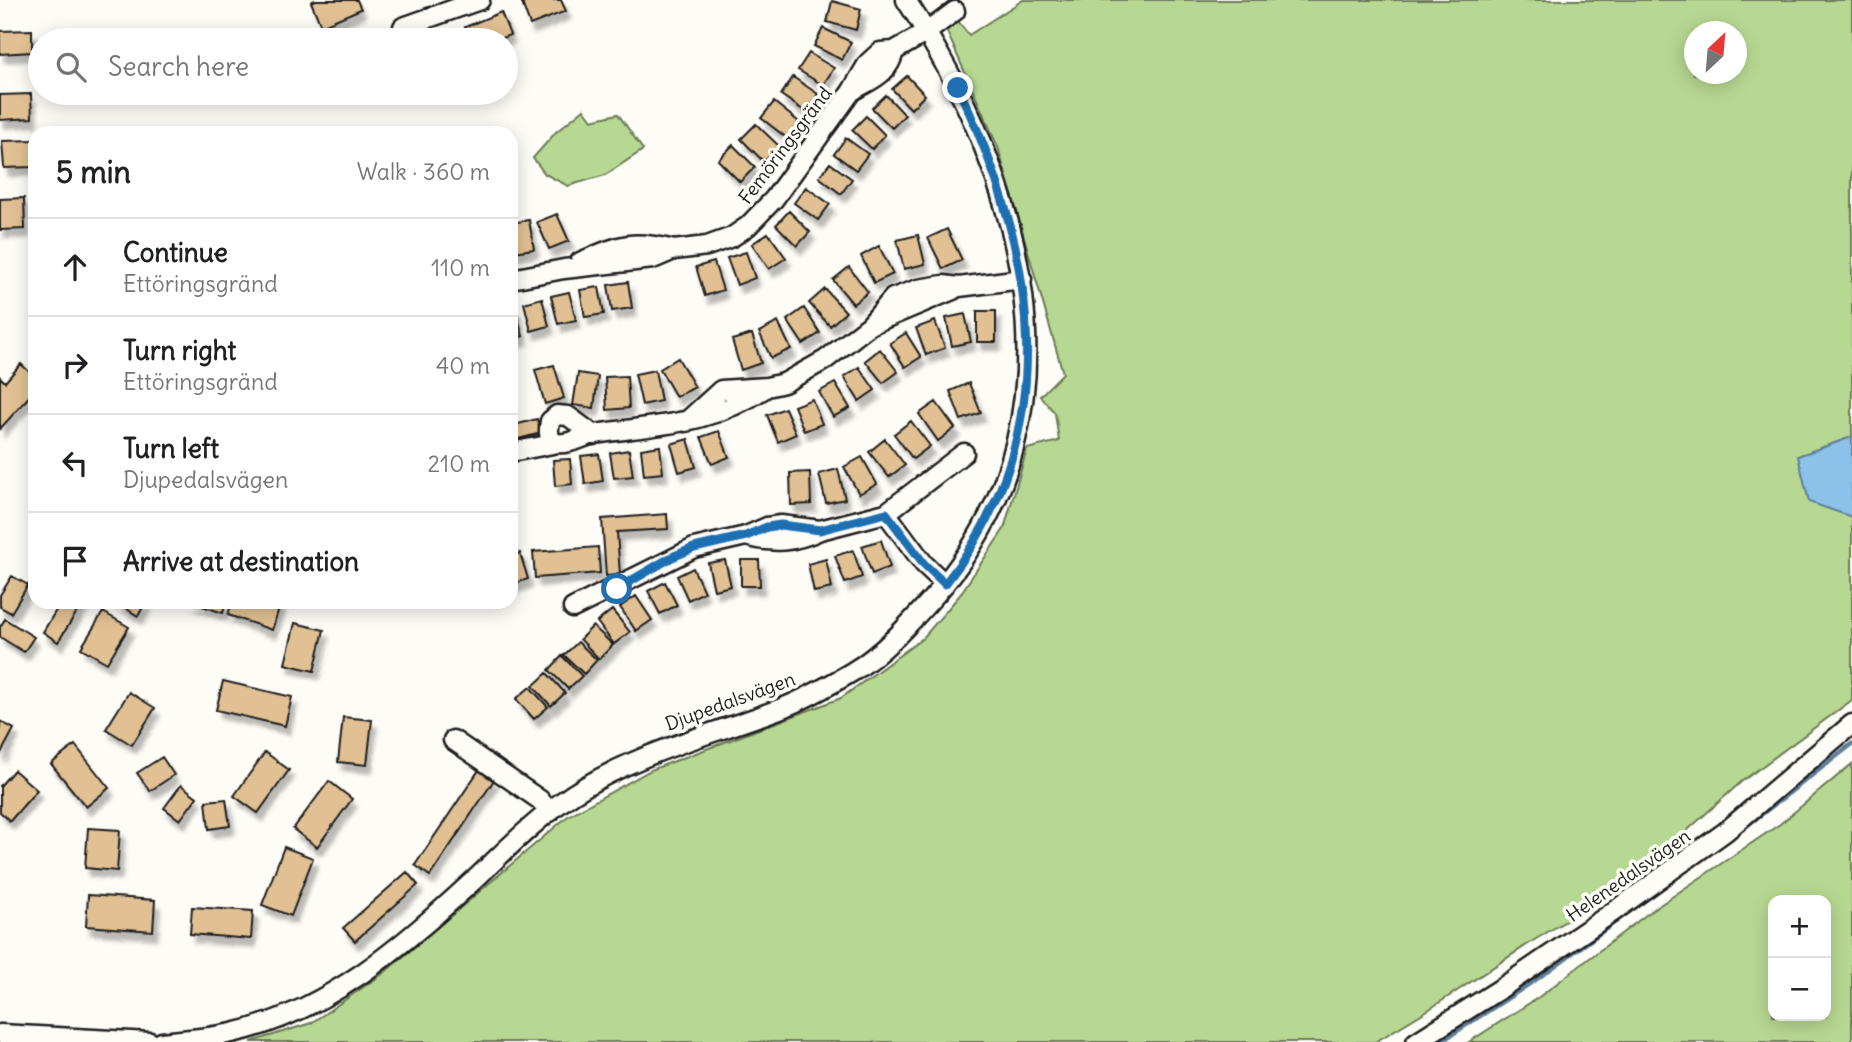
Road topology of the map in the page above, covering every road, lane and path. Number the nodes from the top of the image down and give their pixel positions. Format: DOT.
graph roads {
  1 [pos="480,0"];
  2 [pos="906,0"];
  3 [pos="955,11"];
  4 [pos="402,27"];
  5 [pos="927,32"];
  6 [pos="518,277"];
  7 [pos="1022,279"];
  8 [pos="594,435"];
  9 [pos="558,443"];
  10 [pos="518,451"];
  11 [pos="964,453"];
  12 [pos="886,513"];
  13 [pos="945,584"];
  14 [pos="573,608"];
  15 [pos="1852,724"];
  16 [pos="453,740"];
  17 [pos="550,812"];
  18 [pos="0,1034"];
  19 [pos="150,1042"];
  20 [pos="162,1042"];
  21 [pos="1416,1042"];
  1 -- 4 [label="street"];
  2 -- 5 [label="street, Djupedalsvägen"];
  3 -- 5 [label="street, Femöringsgränd"];
  5 -- 6 [label="street, Femöringsgränd"];
  5 -- 7 [label="street, Djupedalsvägen"];
  7 -- 8 [label="street"];
  7 -- 13 [label="street, Djupedalsvägen"];
  8 -- 9 [label="street"];
  8 -- 9 [label="street"];
  9 -- 10 [label="street"];
  11 -- 12 [label="street"];
  12 -- 13 [label="street"];
  12 -- 14 [label="street"];
  13 -- 17 [label="street, Djupedalsvägen"];
  15 -- 21 [label="street, Helenedalsvägen"];
  16 -- 17 [label="street"];
  17 -- 20 [label="street, Djupedalsvägen"];
  18 -- 19 [label="street"];
}
